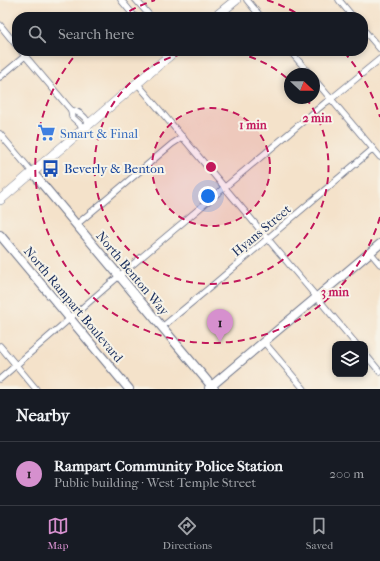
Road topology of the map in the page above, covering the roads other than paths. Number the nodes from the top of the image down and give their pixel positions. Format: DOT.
graph roads {
  1 [pos="121,0"];
  2 [pos="136,0"];
  3 [pos="236,0"];
  4 [pos="247,0"];
  5 [pos="339,0"];
  6 [pos="131,12"];
  7 [pos="146,12"];
  8 [pos="221,12"];
  9 [pos="257,12"];
  10 [pos="349,12"];
  11 [pos="0,25"];
  12 [pos="368,35"];
  13 [pos="12,40"];
  14 [pos="380,49"];
  15 [pos="20,56"];
  16 [pos="26,56"];
  17 [pos="167,56"];
  18 [pos="294,56"];
  19 [pos="380,59"];
  20 [pos="305,68"];
  21 [pos="0,77"];
  22 [pos="137,83"];
  23 [pos="320,86"];
  24 [pos="331,99"];
  25 [pos="71,110"];
  26 [pos="87,126"];
  27 [pos="0,134"];
  28 [pos="183,137"];
  29 [pos="373,149"];
  30 [pos="380,157"];
  31 [pos="33,173"];
  32 [pos="225,187"];
  33 [pos="0,200"];
  34 [pos="76,225"];
  35 [pos="0,235"];
  36 [pos="268,238"];
  37 [pos="380,244"];
  38 [pos="370,252"];
  39 [pos="380,264"];
  40 [pos="119,276"];
  41 [pos="318,297"];
  42 [pos="70,319"];
  43 [pos="162,327"];
  44 [pos="354,341"];
  45 [pos="264,342"];
  46 [pos="0,346"];
  47 [pos="368,358"];
  48 [pos="16,365"];
  49 [pos="380,372"];
  50 [pos="0,379"];
  51 [pos="211,388"];
  52 [pos="36,389"];
  53 [pos="129,389"];
  54 [pos="304,389"];
  1 -- 6 [label="street"];
  2 -- 7 [label="street"];
  3 -- 8 [label="main road"];
  4 -- 9 [label="street"];
  5 -- 10 [label="street"];
  11 -- 13 [label="street"];
  12 -- 14 [label="street"];
  15 -- 21 [label="street"];
  16 -- 25 [label="street"];
  17 -- 22 [label="main road"];
  18 -- 20 [label="street"];
  19 -- 24 [label="street"];
  22 -- 26 [label="main road"];
  22 -- 28 [label="street"];
  23 -- 24 [label="street"];
  24 -- 29 [label="street"];
  24 -- 32 [label="street"];
  25 -- 26 [label="street"];
  25 -- 26 [label="street"];
  26 -- 31 [label="main road"];
  27 -- 31 [label="street"];
  28 -- 32 [label="street"];
  28 -- 34 [label="street"];
  29 -- 30 [label="street"];
  29 -- 36 [label="street, Hyans Street"];
  31 -- 33 [label="main road"];
  31 -- 34 [label="street, North Benton Way"];
  32 -- 36 [label="street"];
  32 -- 40 [label="street"];
  34 -- 40 [label="street, North Benton Way"];
  35 -- 42 [label="street, North Rampart Boulevard"];
  36 -- 41 [label="street"];
  36 -- 43 [label="street, Hyans Street"];
  37 -- 38 [label="street"];
  38 -- 39 [label="street"];
  38 -- 41 [label="street"];
  40 -- 42 [label="street"];
  40 -- 43 [label="street, North Benton Way"];
  41 -- 44 [label="street"];
  41 -- 45 [label="street"];
  42 -- 48 [label="street"];
  42 -- 53 [label="street, North Rampart Boulevard"];
  43 -- 51 [label="street, North Benton Way"];
  45 -- 51 [label="street"];
  45 -- 54 [label="street"];
  46 -- 48 [label="street"];
  47 -- 49 [label="street"];
  48 -- 50 [label="street"];
  48 -- 52 [label="street"];
}
